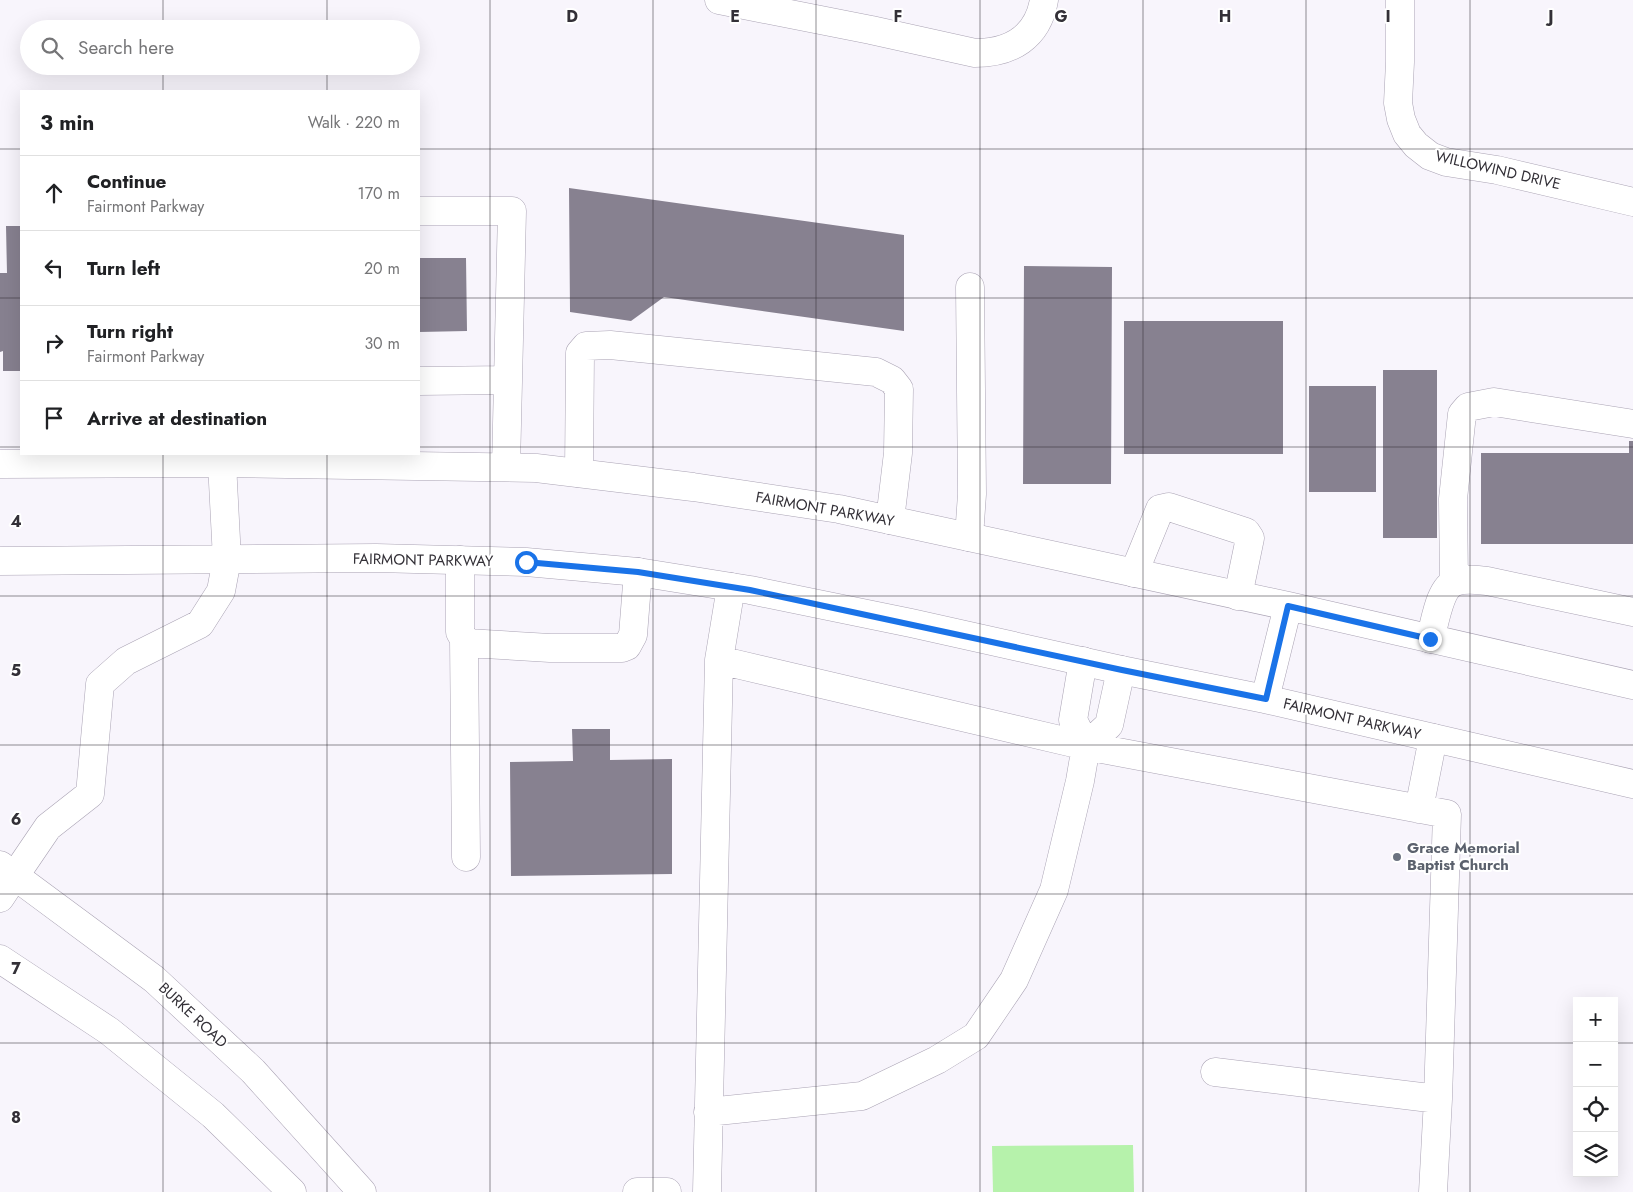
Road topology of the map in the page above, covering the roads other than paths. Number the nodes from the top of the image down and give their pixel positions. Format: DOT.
graph roads {
  1 [pos="719,0"];
  2 [pos="1044,0"];
  3 [pos="1400,0"];
  4 [pos="1633,202"];
  5 [pos="420,211"];
  6 [pos="970,287"];
  7 [pos="508,380"];
  8 [pos="420,381"];
  9 [pos="1633,424"];
  10 [pos="83,459"];
  11 [pos="208,460"];
  12 [pos="407,460"];
  13 [pos="0,464"];
  14 [pos="506,467"];
  15 [pos="579,473"];
  16 [pos="890,520"];
  17 [pos="969,537"];
  18 [pos="227,559"];
  19 [pos="460,560"];
  20 [pos="0,561"];
  21 [pos="638,572"];
  22 [pos="1134,573"];
  23 [pos="1454,582"];
  24 [pos="731,587"];
  25 [pos="1238,596"];
  26 [pos="1288,606"];
  27 [pos="1633,612"];
  28 [pos="464,639"];
  29 [pos="1430,639"];
  30 [pos="719,660"];
  31 [pos="1083,662"];
  32 [pos="1122,670"];
  33 [pos="1633,685"];
  34 [pos="1266,699"];
  35 [pos="1433,738"];
  36 [pos="1086,746"];
  37 [pos="1633,784"];
  38 [pos="1419,809"];
  39 [pos="466,856"];
  40 [pos="5,880"];
  41 [pos="0,959"];
  42 [pos="1215,1072"];
  43 [pos="1438,1099"];
  44 [pos="708,1112"];
  45 [pos="292,1192"];
  46 [pos="362,1192"];
  47 [pos="637,1192"];
  48 [pos="667,1192"];
  49 [pos="707,1192"];
  50 [pos="1433,1192"];
  1 -- 2 [label="main road"];
  3 -- 4 [label="main road, WILLOWIND DRIVE"];
  5 -- 7 [label="main road"];
  6 -- 17 [label="main road"];
  7 -- 8 [label="main road"];
  7 -- 14 [label="main road"];
  9 -- 23 [label="main road"];
  10 -- 11 [label="main road, FAIRMONT PARKWAY"];
  10 -- 13 [label="main road, FAIRMONT PARKWAY"];
  11 -- 12 [label="main road, FAIRMONT PARKWAY"];
  11 -- 18 [label="main road"];
  12 -- 14 [label="main road, FAIRMONT PARKWAY"];
  14 -- 15 [label="main road, FAIRMONT PARKWAY"];
  15 -- 16 [label="main road, FAIRMONT PARKWAY"];
  15 -- 16 [label="main road"];
  16 -- 17 [label="main road, FAIRMONT PARKWAY"];
  17 -- 22 [label="main road, FAIRMONT PARKWAY"];
  18 -- 19 [label="main road, FAIRMONT PARKWAY"];
  18 -- 20 [label="main road, FAIRMONT PARKWAY"];
  18 -- 40 [label="main road"];
  19 -- 21 [label="main road, FAIRMONT PARKWAY"];
  19 -- 28 [label="main road"];
  21 -- 24 [label="main road, FAIRMONT PARKWAY"];
  21 -- 28 [label="main road"];
  22 -- 25 [label="main road, FAIRMONT PARKWAY"];
  22 -- 25 [label="main road"];
  23 -- 27 [label="main road"];
  23 -- 29 [label="main road"];
  24 -- 30 [label="main road"];
  24 -- 31 [label="main road, FAIRMONT PARKWAY"];
  25 -- 26 [label="main road, FAIRMONT PARKWAY"];
  26 -- 29 [label="main road, FAIRMONT PARKWAY"];
  26 -- 34 [label="main road"];
  28 -- 39 [label="main road"];
  29 -- 33 [label="main road, FAIRMONT PARKWAY"];
  30 -- 36 [label="main road"];
  30 -- 44 [label="main road"];
  31 -- 32 [label="main road, FAIRMONT PARKWAY"];
  31 -- 36 [label="main road"];
  32 -- 34 [label="main road, FAIRMONT PARKWAY"];
  32 -- 36 [label="main road"];
  34 -- 35 [label="main road, FAIRMONT PARKWAY"];
  35 -- 37 [label="main road, FAIRMONT PARKWAY"];
  35 -- 38 [label="main road"];
  36 -- 38 [label="main road"];
  36 -- 44 [label="main road"];
  38 -- 43 [label="main road"];
  40 -- 46 [label="main road, BURKE ROAD"];
  41 -- 45 [label="main road"];
  42 -- 43 [label="main road"];
  43 -- 50 [label="main road"];
  44 -- 49 [label="main road"];
  47 -- 48 [label="main road"];
}
